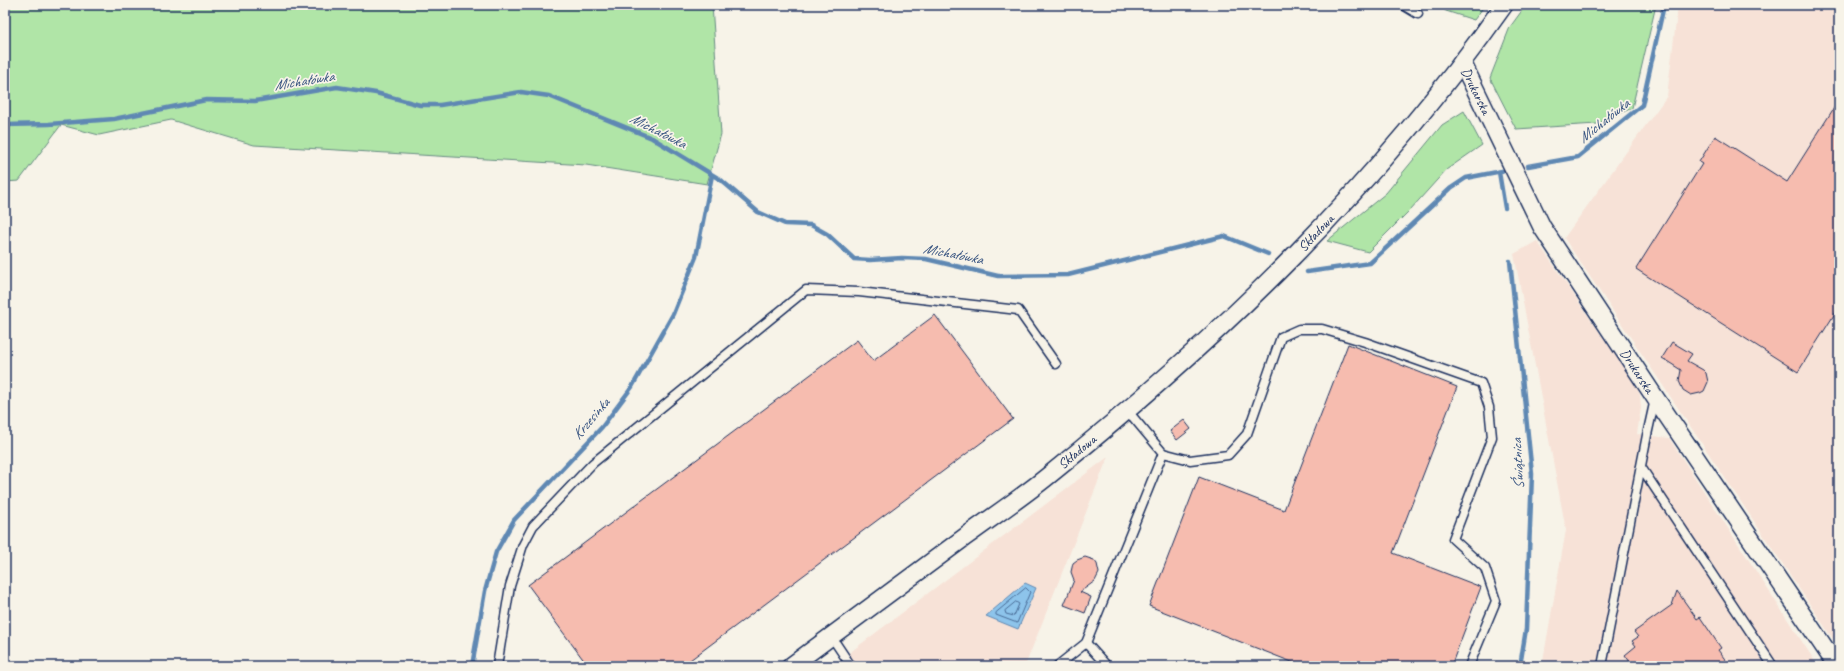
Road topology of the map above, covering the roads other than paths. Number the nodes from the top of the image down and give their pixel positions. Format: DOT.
graph roads {
  1 [pos="1403,5"];
  2 [pos="1504,5"];
  3 [pos="1418,14"];
  4 [pos="1462,62"];
  5 [pos="1056,364"];
  6 [pos="1656,399"];
  7 [pos="1127,410"];
  8 [pos="1162,453"];
  9 [pos="1641,466"];
  10 [pos="831,636"];
  11 [pos="1086,643"];
  12 [pos="1062,664"];
  13 [pos="497,666"];
  14 [pos="791,666"];
  15 [pos="851,666"];
  16 [pos="1107,666"];
  17 [pos="1469,666"];
  18 [pos="1602,666"];
  19 [pos="1773,666"];
  20 [pos="1837,666"];
  1 -- 3 [label="lane"];
  2 -- 4 [label="street, Składowa"];
  4 -- 6 [label="street, Drukarska"];
  4 -- 7 [label="street, Składowa"];
  5 -- 13 [label="lane"];
  6 -- 9 [label="lane"];
  6 -- 20 [label="street, Drukarska"];
  7 -- 8 [label="lane"];
  7 -- 10 [label="street, Składowa"];
  8 -- 11 [label="lane"];
  8 -- 17 [label="lane"];
  9 -- 18 [label="lane"];
  9 -- 19 [label="lane"];
  10 -- 14 [label="street, Składowa"];
  10 -- 15 [label="lane"];
  11 -- 12 [label="lane"];
  11 -- 16 [label="lane"];
}
